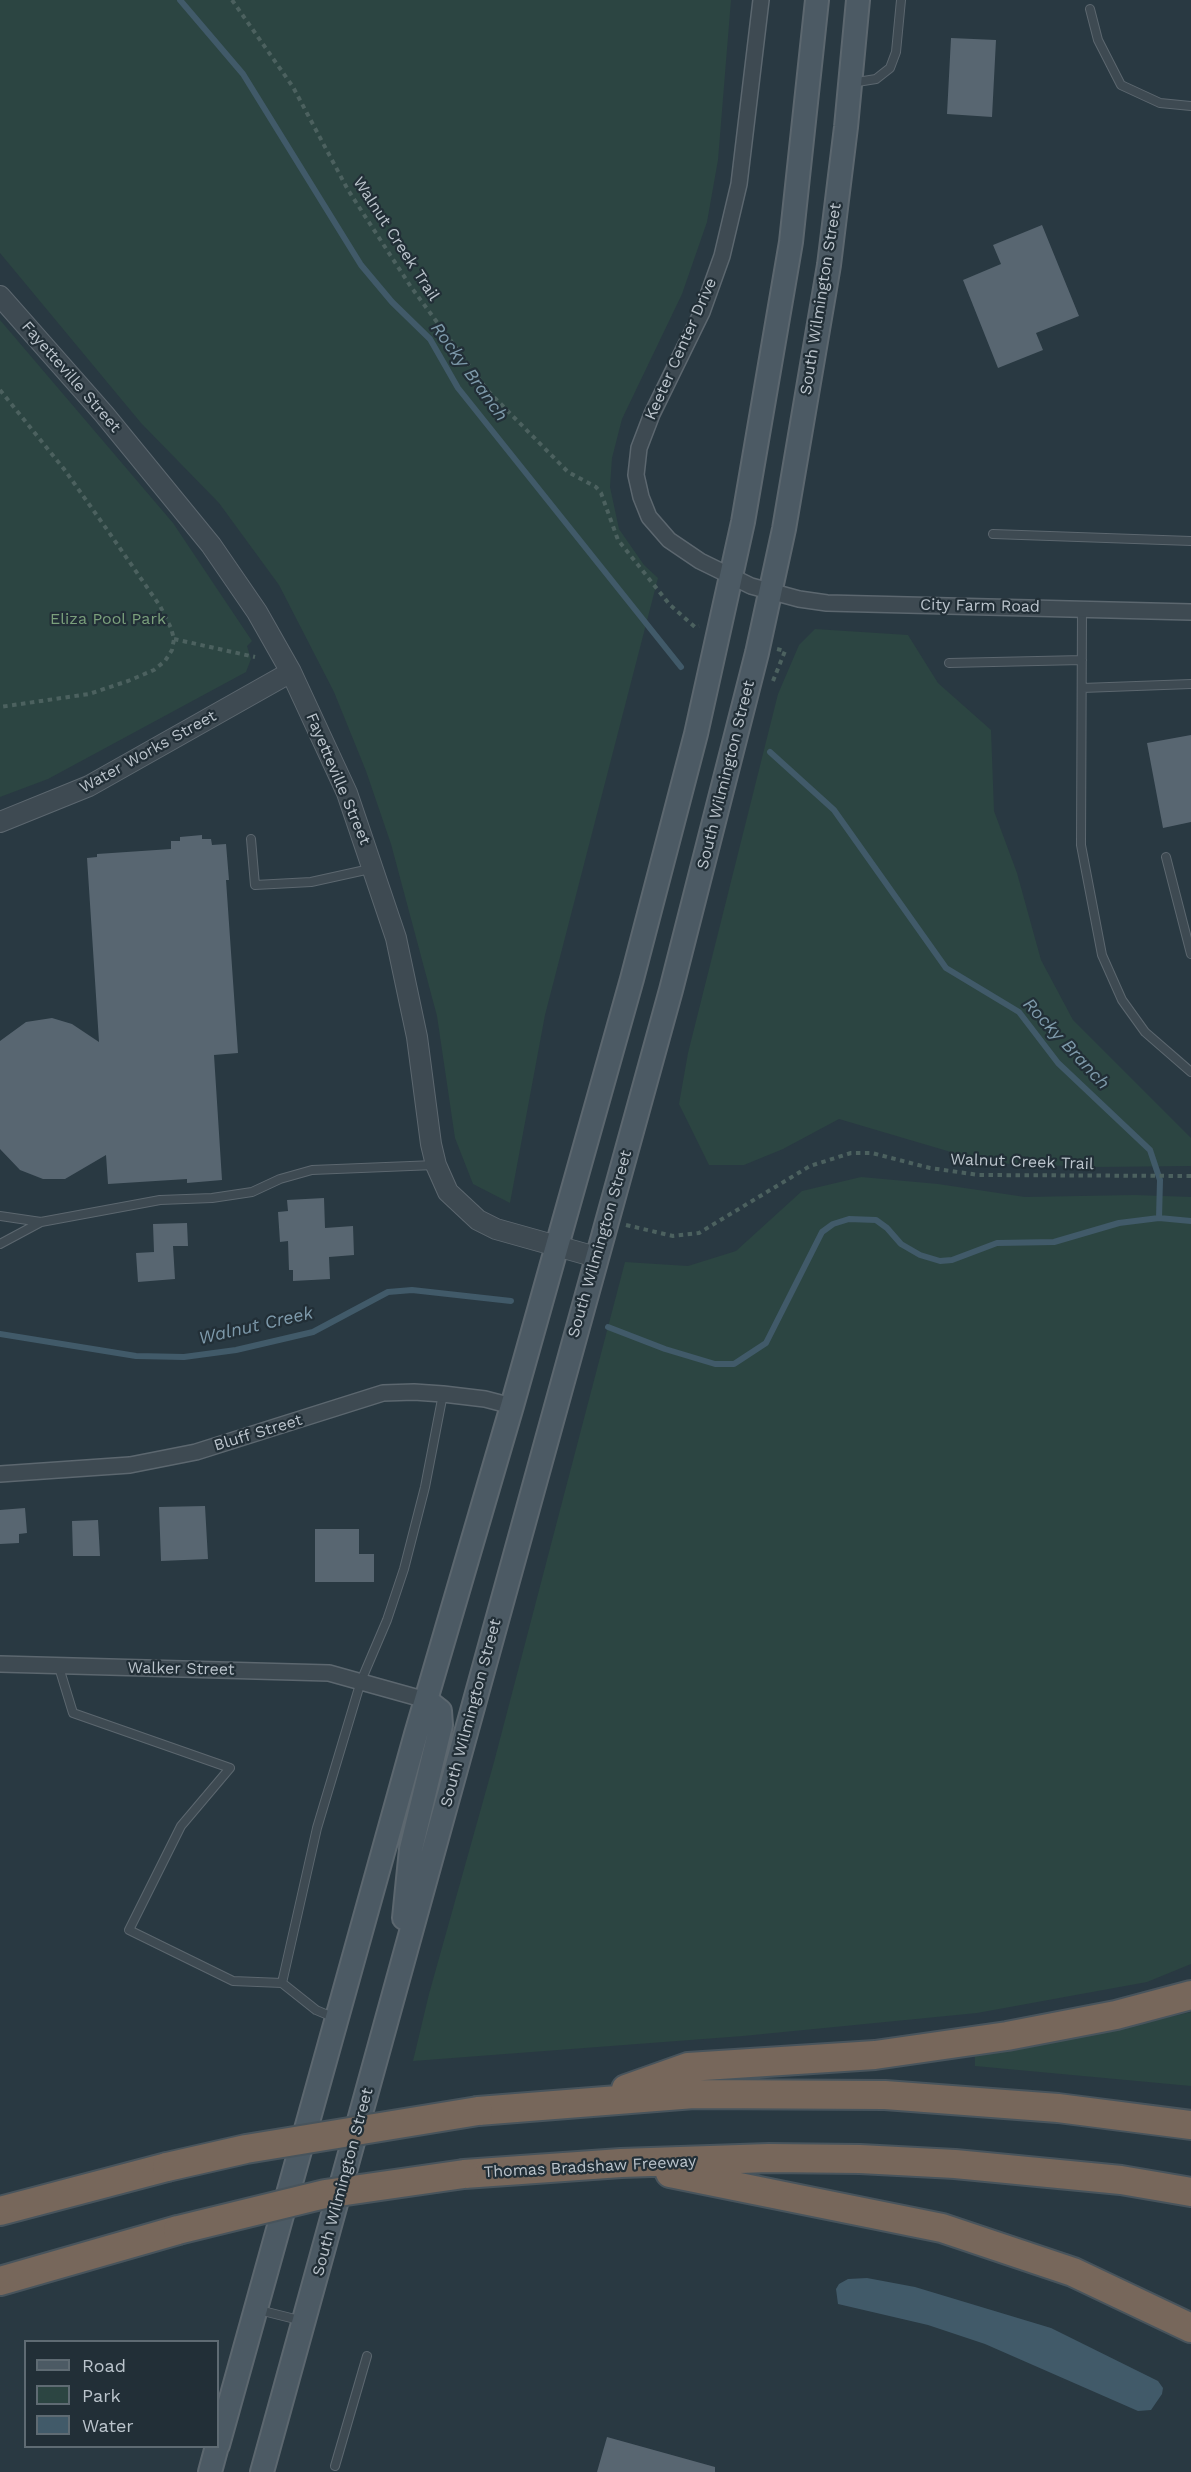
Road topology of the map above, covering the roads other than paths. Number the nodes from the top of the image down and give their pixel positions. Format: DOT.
graph roads {
  1 [pos="761,0"];
  2 [pos="817,0"];
  3 [pos="858,0"];
  4 [pos="901,0"];
  5 [pos="1090,9"];
  6 [pos="850,83"];
  7 [pos="1191,106"];
  8 [pos="0,296"];
  9 [pos="993,534"];
  10 [pos="1191,541"];
  11 [pos="732,578"];
  12 [pos="770,592"];
  13 [pos="1082,609"];
  14 [pos="1191,612"];
  15 [pos="1082,660"];
  16 [pos="949,663"];
  17 [pos="291,672"];
  18 [pos="1191,684"];
  19 [pos="1082,688"];
  20 [pos="0,822"];
  21 [pos="251,839"];
  22 [pos="1166,857"];
  23 [pos="375,868"];
  24 [pos="1191,954"];
  25 [pos="1191,1072"];
  26 [pos="436,1165"];
  27 [pos="0,1216"];
  28 [pos="41,1222"];
  29 [pos="0,1244"];
  30 [pos="557,1246"];
  31 [pos="596,1257"];
  32 [pos="443,1394"];
  33 [pos="512,1406"];
  34 [pos="0,1474"];
  35 [pos="0,1664"];
  36 [pos="58,1664"];
  37 [pos="361,1681"];
  38 [pos="426,1700"];
  39 [pos="398,1979"];
  40 [pos="282,1983"];
  41 [pos="1191,1995"];
  42 [pos="337,2019"];
  43 [pos="590,2101"];
  44 [pos="1191,2125"];
  45 [pos="621,2163"];
  46 [pos="1191,2192"];
  47 [pos="0,2211"];
  48 [pos="0,2282"];
  49 [pos="255,2310"];
  50 [pos="304,2322"];
  51 [pos="1191,2328"];
  52 [pos="367,2356"];
  53 [pos="219,2439"];
  54 [pos="216,2448"];
  55 [pos="335,2466"];
  56 [pos="210,2472"];
  57 [pos="262,2472"];
  1 -- 11 [label="street, Keeter Center Drive"];
  2 -- 11 [label="main road"];
  3 -- 6 [label="main road, South Wilmington Street"];
  4 -- 6 [label="lane"];
  5 -- 7 [label="lane"];
  6 -- 12 [label="main road, South Wilmington Street"];
  8 -- 17 [label="street, Fayetteville Street"];
  9 -- 10 [label="lane"];
  11 -- 12 [label="street, Keeter Center Drive"];
  11 -- 30 [label="main road"];
  12 -- 13 [label="street, City Farm Road"];
  12 -- 31 [label="main road, South Wilmington Street"];
  13 -- 14 [label="street, City Farm Road"];
  13 -- 15 [label="lane"];
  15 -- 16 [label="lane"];
  15 -- 19 [label="lane"];
  17 -- 20 [label="street, Water Works Street"];
  17 -- 23 [label="street, Fayetteville Street"];
  18 -- 19 [label="lane"];
  19 -- 25 [label="lane"];
  21 -- 23 [label="lane"];
  22 -- 24 [label="lane"];
  23 -- 26 [label="street, Fayetteville Street"];
  26 -- 28 [label="lane"];
  26 -- 30 [label="street, Fayetteville Street"];
  27 -- 28 [label="lane"];
  28 -- 29 [label="lane"];
  30 -- 31 [label="street, Fayetteville Street"];
  30 -- 33 [label="main road"];
  31 -- 39 [label="main road, South Wilmington Street"];
  32 -- 33 [label="street, Bluff Street"];
  32 -- 34 [label="street, Bluff Street"];
  32 -- 37 [label="lane"];
  33 -- 38 [label="main road"];
  35 -- 36 [label="street, Walker Street"];
  36 -- 37 [label="street, Walker Street"];
  36 -- 40 [label="lane"];
  37 -- 38 [label="street, Walker Street"];
  37 -- 40 [label="lane"];
  38 -- 39 [label="main road"];
  38 -- 42 [label="main road"];
  39 -- 50 [label="main road, South Wilmington Street"];
  40 -- 42 [label="lane"];
  41 -- 43 [label="highway"];
  42 -- 49 [label="main road"];
  43 -- 44 [label="highway"];
  43 -- 47 [label="highway, bridge"];
  45 -- 46 [label="highway, Thomas Bradshaw Freeway"];
  45 -- 48 [label="highway, Thomas Bradshaw Freeway, bridge"];
  45 -- 51 [label="highway"];
  49 -- 50 [label="lane"];
  49 -- 53 [label="main road"];
  50 -- 57 [label="main road, South Wilmington Street"];
  52 -- 55 [label="lane"];
  54 -- 56 [label="main road"];
}
